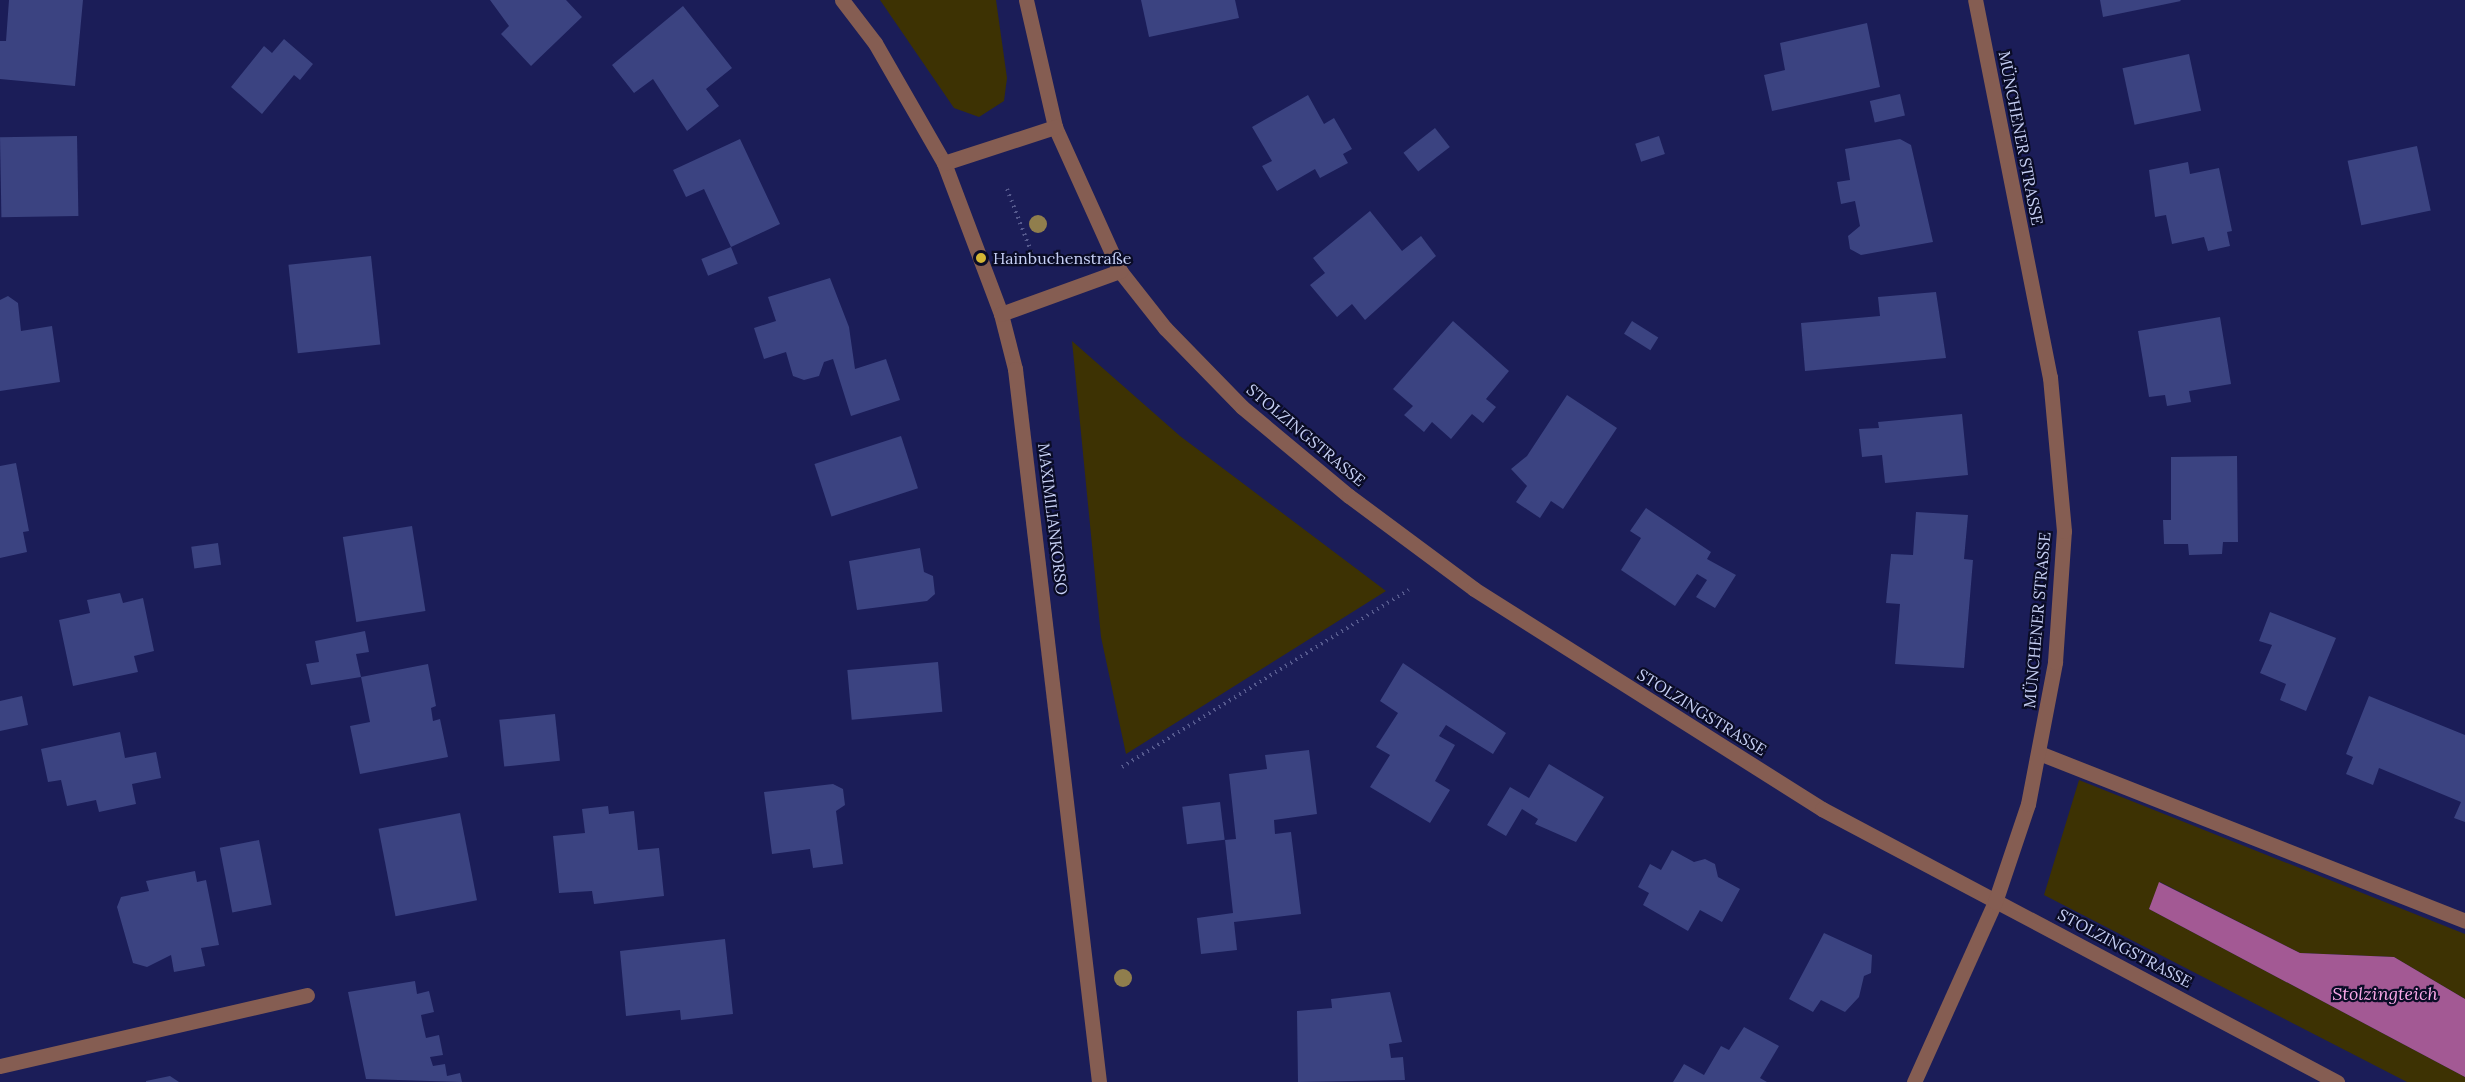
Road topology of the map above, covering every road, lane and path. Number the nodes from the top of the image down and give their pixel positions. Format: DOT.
graph roads {
  1 [pos="842,0"];
  2 [pos="1026,0"];
  3 [pos="1975,0"];
  4 [pos="1055,127"];
  5 [pos="944,163"];
  6 [pos="1007,189"];
  7 [pos="1035,259"];
  8 [pos="1120,271"];
  9 [pos="1001,315"];
  10 [pos="1409,590"];
  11 [pos="2039,753"];
  12 [pos="1122,766"];
  13 [pos="1995,902"];
  14 [pos="2465,921"];
  15 [pos="307,995"];
  16 [pos="0,1066"];
  17 [pos="1099,1082"];
  18 [pos="1914,1082"];
  19 [pos="2337,1082"];
  1 -- 5 [label="street, MAXIMILIANKORSO"];
  2 -- 4 [label="street"];
  3 -- 11 [label="street, MÜNCHENER STRASSE"];
  4 -- 5 [label="street"];
  4 -- 8 [label="street, STOLZINGSTRASSE"];
  5 -- 9 [label="street, MAXIMILIANKORSO"];
  6 -- 7 [label="path"];
  8 -- 9 [label="street"];
  8 -- 13 [label="street, STOLZINGSTRASSE"];
  9 -- 17 [label="street, MAXIMILIANKORSO"];
  10 -- 12 [label="path"];
  11 -- 13 [label="street, MÜNCHENER STRASSE"];
  11 -- 14 [label="street"];
  13 -- 18 [label="street, MÜNCHENER STRASSE"];
  13 -- 19 [label="street, STOLZINGSTRASSE"];
  15 -- 16 [label="street"];
}
